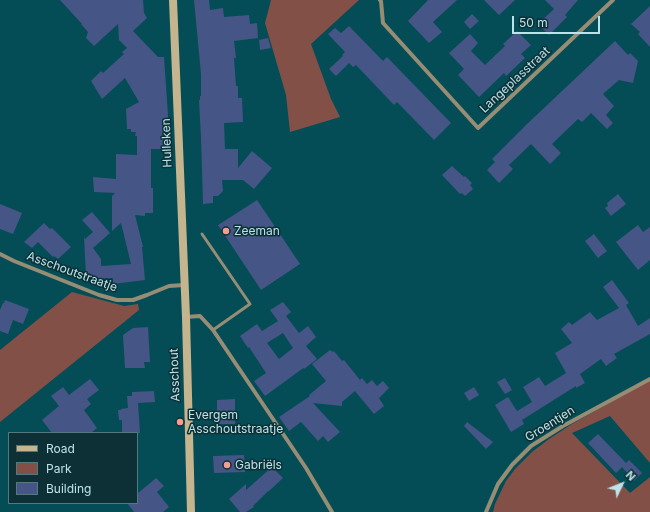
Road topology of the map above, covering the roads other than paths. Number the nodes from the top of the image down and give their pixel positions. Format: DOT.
graph roads {
  1 [pos="173,0"];
  2 [pos="382,0"];
  3 [pos="613,0"];
  4 [pos="202,234"];
  5 [pos="0,254"];
  6 [pos="185,285"];
  7 [pos="186,317"];
  8 [pos="213,330"];
  9 [pos="650,379"];
  10 [pos="191,512"];
  11 [pos="332,512"];
  12 [pos="486,512"];
  1 -- 6 [label="main road, Hulleken"];
  2 -- 3 [label="street, Langeplasstraat"];
  4 -- 8 [label="lane"];
  5 -- 6 [label="street, Asschoutstraatje"];
  6 -- 7 [label="main road, Asschout"];
  7 -- 8 [label="street"];
  7 -- 10 [label="main road, Asschout"];
  8 -- 11 [label="street"];
  9 -- 12 [label="street, Groentjen"];
}
